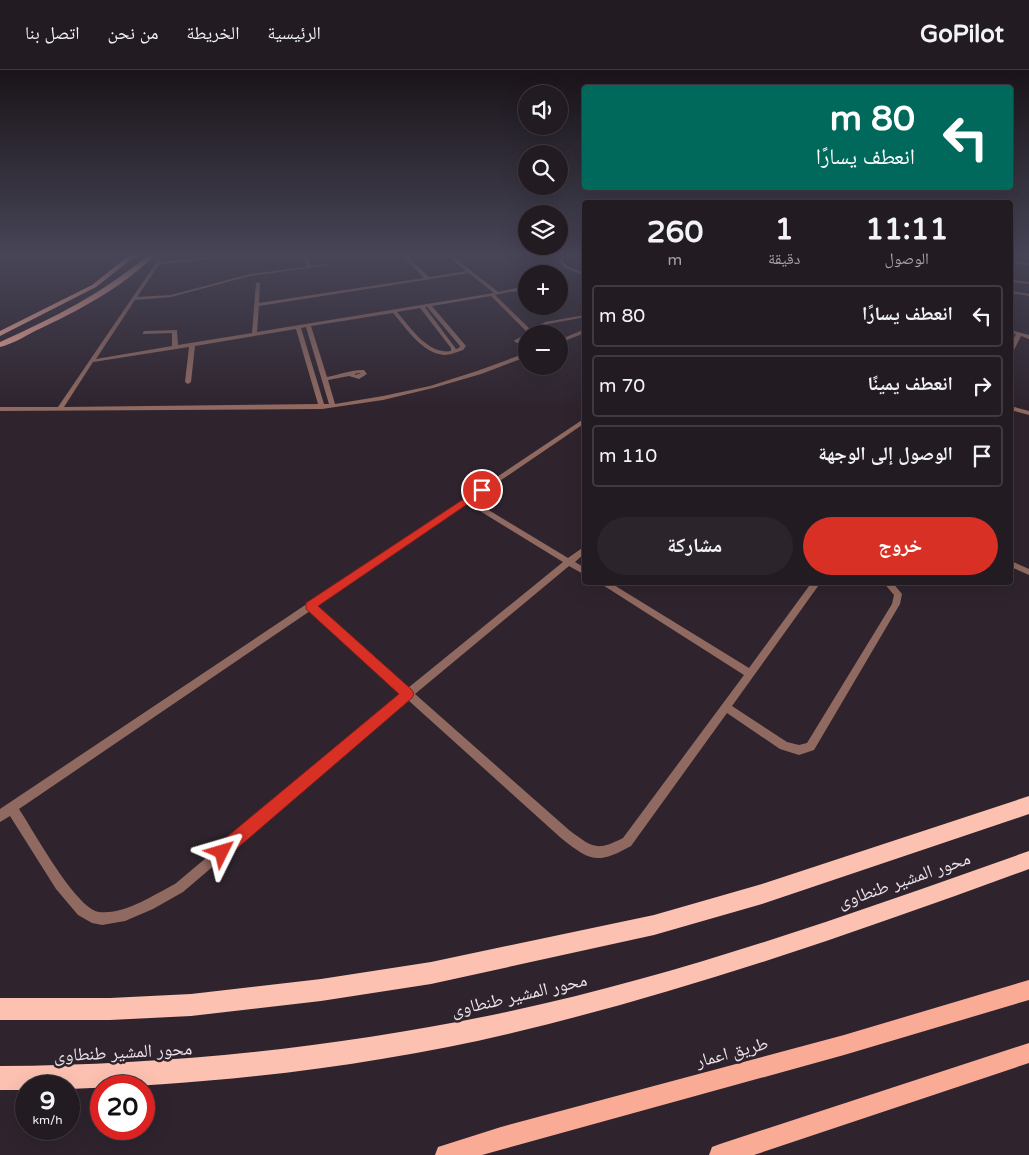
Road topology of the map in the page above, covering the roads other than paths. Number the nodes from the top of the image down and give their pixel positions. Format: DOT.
graph roads {
  1 [pos="58,305"];
  2 [pos="78,305"];
  3 [pos="130,305"];
  4 [pos="256,305"];
  5 [pos="437,305"];
  6 [pos="504,305"];
  7 [pos="429,306"];
  8 [pos="422,307"];
  9 [pos="394,311"];
  10 [pos="582,317"];
  11 [pos="439,318"];
  12 [pos="432,319"];
  13 [pos="521,325"];
  14 [pos="544,325"];
  15 [pos="308,326"];
  16 [pos="298,328"];
  17 [pos="450,330"];
  18 [pos="441,332"];
  19 [pos="582,332"];
  20 [pos="1013,332"];
  21 [pos="145,333"];
  22 [pos="0,334"];
  23 [pos="1019,334"];
  24 [pos="254,335"];
  25 [pos="1029,336"];
  26 [pos="568,338"];
  27 [pos="0,345"];
  28 [pos="192,345"];
  29 [pos="1013,346"];
  30 [pos="175,348"];
  31 [pos="454,351"];
  32 [pos="518,358"];
  33 [pos="94,361"];
  34 [pos="351,374"];
  35 [pos="326,379"];
  36 [pos="188,382"];
  37 [pos="333,406"];
  38 [pos="322,407"];
  39 [pos="0,409"];
  40 [pos="60,409"];
  41 [pos="1013,409"];
  42 [pos="1029,413"];
  43 [pos="582,422"];
  44 [pos="467,500"];
  45 [pos="582,551"];
  46 [pos="569,562"];
  47 [pos="1013,565"];
  48 [pos="582,570"];
  49 [pos="1029,572"];
  50 [pos="607,585"];
  51 [pos="815,585"];
  52 [pos="890,585"];
  53 [pos="310,606"];
  54 [pos="750,674"];
  55 [pos="408,694"];
  56 [pos="726,707"];
  57 [pos="1029,805"];
  58 [pos="12,808"];
  59 [pos="0,816"];
  60 [pos="1029,860"];
  61 [pos="1029,990"];
  62 [pos="0,1009"];
  63 [pos="1029,1053"];
  64 [pos="0,1078"];
  65 [pos="446,1155"];
  66 [pos="720,1155"];
  1 -- 22 [label="main road"];
  2 -- 27 [label="main road"];
  3 -- 33 [label="lane"];
  4 -- 24 [label="lane"];
  5 -- 7 [label="lane"];
  6 -- 13 [label="lane"];
  7 -- 8 [label="lane"];
  7 -- 11 [label="lane"];
  8 -- 9 [label="lane"];
  8 -- 12 [label="lane"];
  9 -- 15 [label="lane"];
  9 -- 31 [label="lane"];
  10 -- 14 [label="lane"];
  11 -- 12 [label="lane"];
  11 -- 17 [label="lane"];
  12 -- 18 [label="lane"];
  15 -- 16 [label="lane"];
  15 -- 35 [label="lane"];
  16 -- 24 [label="lane"];
  16 -- 38 [label="lane"];
  17 -- 18 [label="lane"];
  17 -- 31 [label="lane"];
  18 -- 31 [label="lane"];
  19 -- 26 [label="lane"];
  20 -- 23 [label="lane"];
  21 -- 30 [label="lane"];
  23 -- 25 [label="lane"];
  23 -- 29 [label="lane"];
  24 -- 28 [label="lane"];
  28 -- 30 [label="lane"];
  28 -- 36 [label="lane"];
  30 -- 33 [label="lane"];
  32 -- 37 [label="lane"];
  33 -- 40 [label="lane"];
  34 -- 35 [label="lane"];
  35 -- 37 [label="lane"];
  37 -- 38 [label="lane"];
  38 -- 40 [label="lane"];
  39 -- 40 [label="lane"];
  41 -- 42 [label="lane"];
  43 -- 44 [label="lane"];
  44 -- 46 [label="lane"];
  44 -- 53 [label="lane"];
  45 -- 46 [label="lane"];
  46 -- 48 [label="lane"];
  46 -- 55 [label="lane"];
  47 -- 49 [label="lane"];
  50 -- 54 [label="lane"];
  51 -- 54 [label="lane"];
  52 -- 56 [label="lane"];
  53 -- 55 [label="lane"];
  53 -- 58 [label="lane"];
  54 -- 56 [label="lane"];
  55 -- 56 [label="lane"];
  55 -- 58 [label="lane"];
  57 -- 62 [label="highway, محور المشير طنطاوى"];
  58 -- 59 [label="lane"];
  60 -- 64 [label="highway, محور المشير طنطاوى"];
  61 -- 65 [label="main road, طريق اعمار"];
  63 -- 66 [label="main road"];
}
